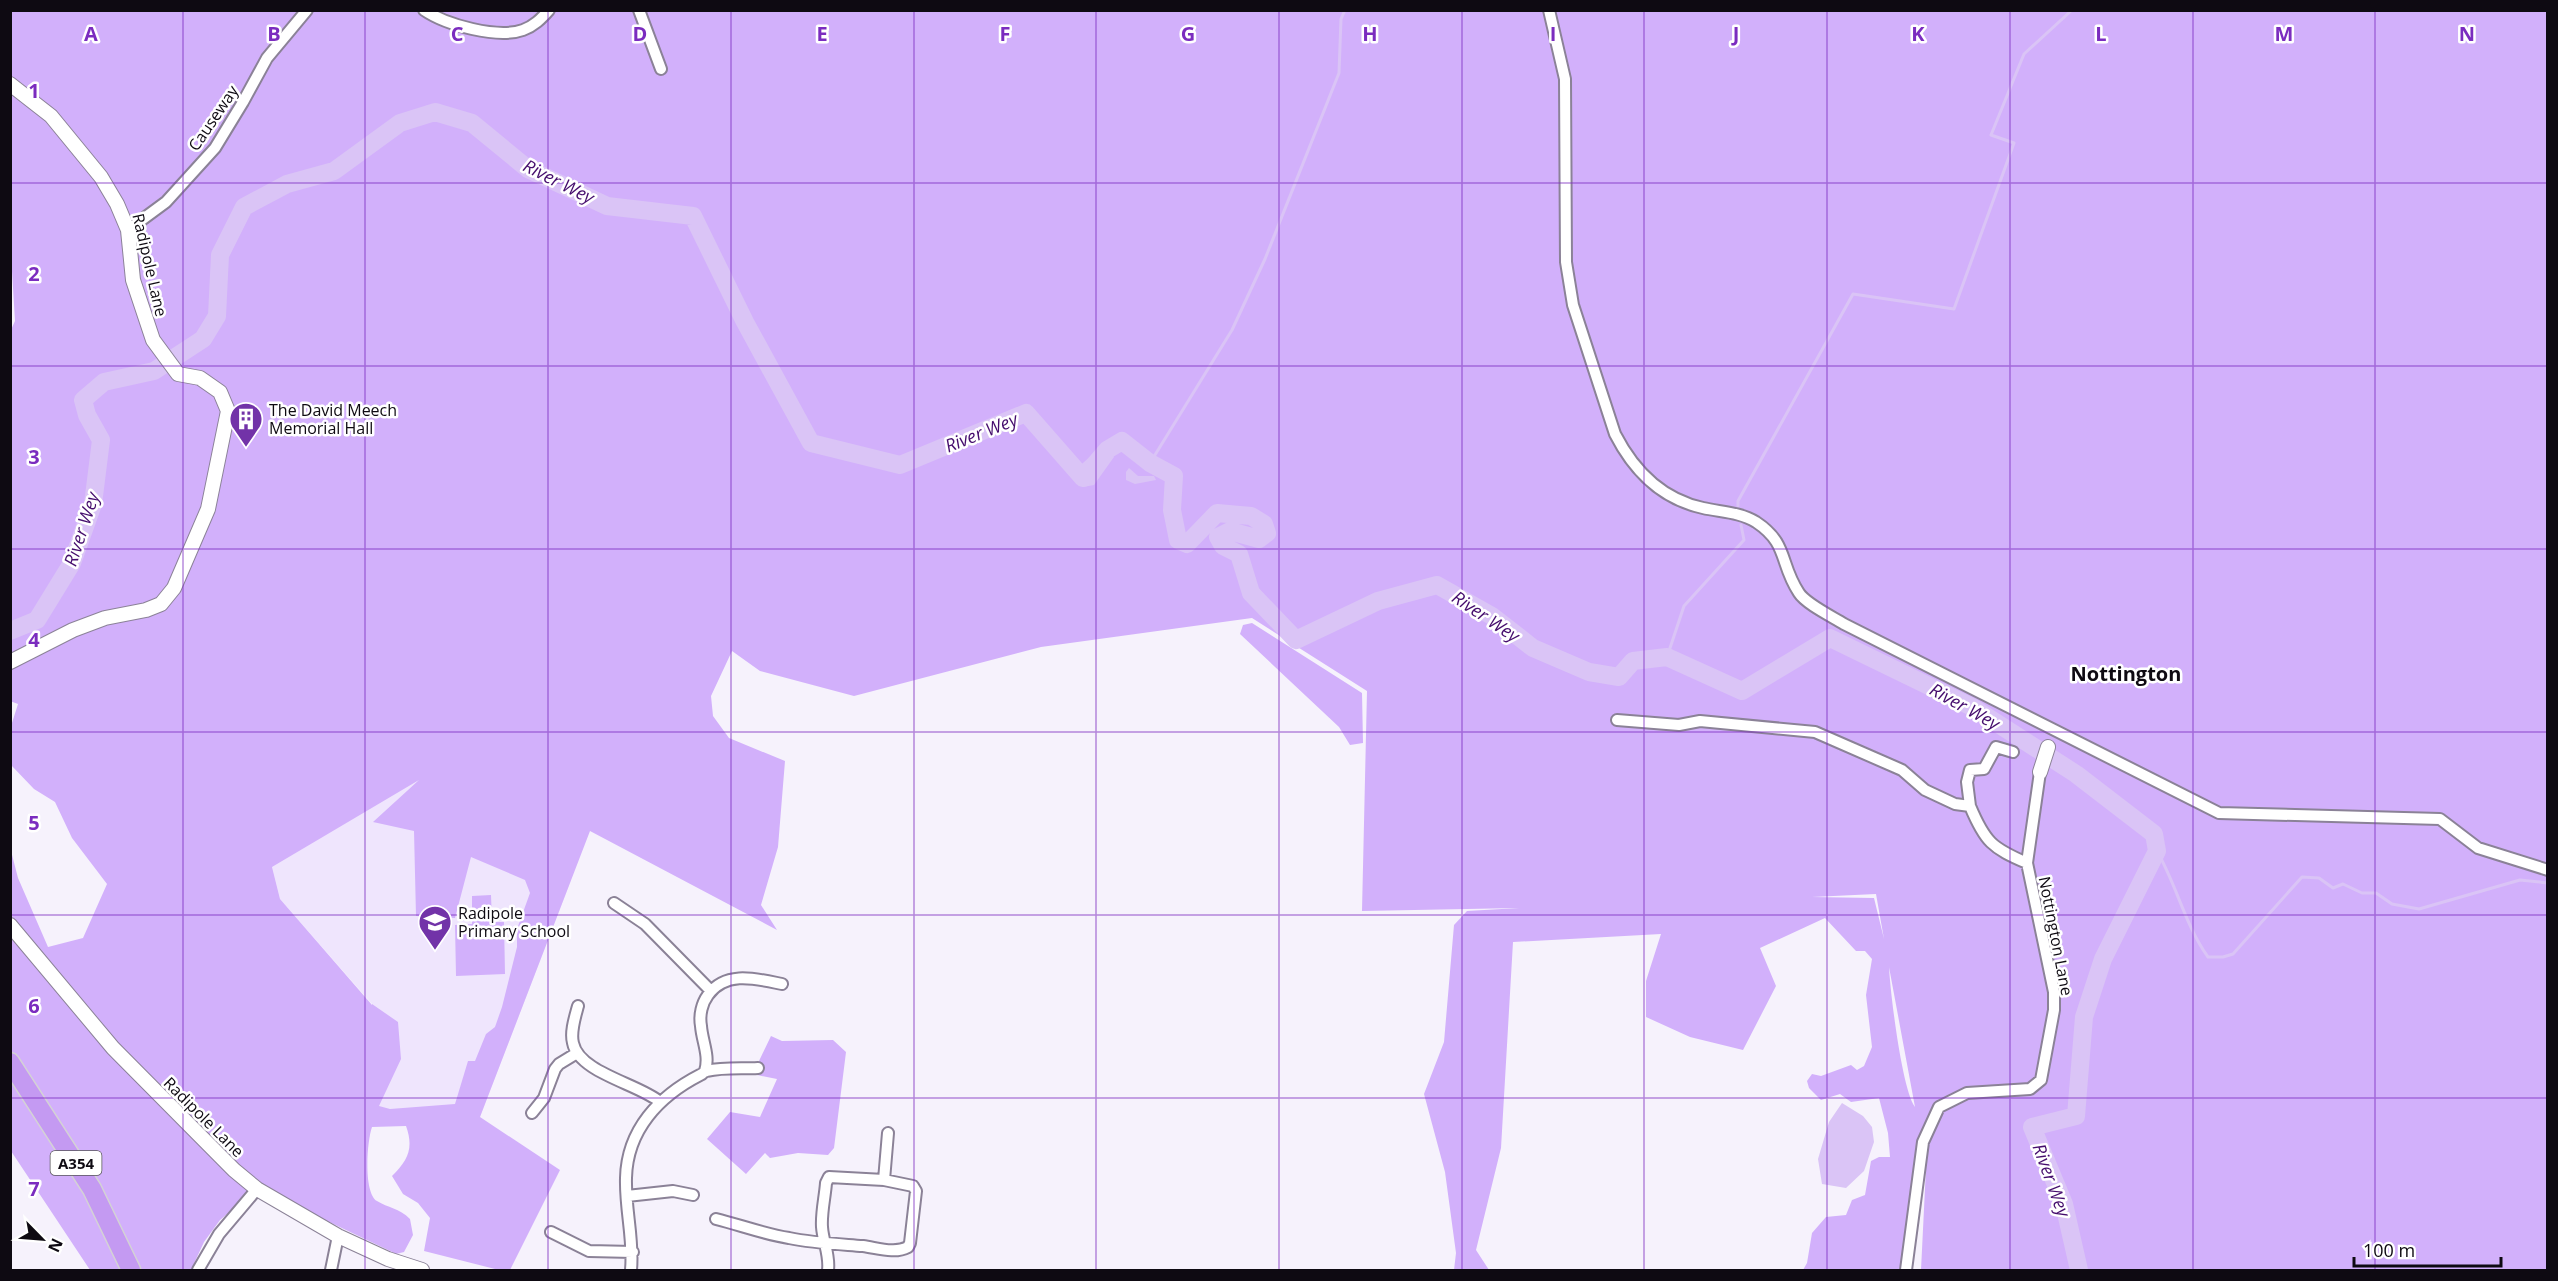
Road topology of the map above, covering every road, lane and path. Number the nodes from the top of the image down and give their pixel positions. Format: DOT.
graph roads {
  1 [pos="307,10"];
  2 [pos="424,10"];
  3 [pos="549,10"];
  4 [pos="639,10"];
  5 [pos="1549,10"];
  6 [pos="661,69"];
  7 [pos="10,84"];
  8 [pos="128,230"];
  9 [pos="10,662"];
  10 [pos="1617,720"];
  11 [pos="2059,735"];
  12 [pos="2048,747"];
  13 [pos="2013,752"];
  14 [pos="2040,772"];
  15 [pos="1970,806"];
  16 [pos="2027,863"];
  17 [pos="2547,870"];
  18 [pos="614,903"];
  19 [pos="10,925"];
  20 [pos="782,984"];
  21 [pos="711,991"];
  22 [pos="578,1006"];
  23 [pos="577,1053"];
  24 [pos="10,1062"];
  25 [pos="758,1068"];
  26 [pos="705,1071"];
  27 [pos="660,1102"];
  28 [pos="532,1113"];
  29 [pos="888,1133"];
  30 [pos="884,1180"];
  31 [pos="257,1189"];
  32 [pos="693,1195"];
  33 [pos="627,1196"];
  34 [pos="716,1219"];
  35 [pos="551,1232"];
  36 [pos="338,1236"];
  37 [pos="825,1242"];
  38 [pos="633,1252"];
  39 [pos="131,1270"];
  40 [pos="198,1270"];
  41 [pos="331,1270"];
  42 [pos="422,1270"];
  43 [pos="631,1270"];
  44 [pos="828,1270"];
  45 [pos="1906,1270"];
  1 -- 8 [label="street, Causeway"];
  2 -- 3 [label="street"];
  4 -- 6 [label="street"];
  5 -- 11 [label="street"];
  7 -- 8 [label="street, Radipole Lane"];
  8 -- 9 [label="street, Radipole Lane"];
  10 -- 15 [label="street"];
  11 -- 12 [label="street"];
  11 -- 17 [label="street"];
  12 -- 14 [label="street"];
  13 -- 15 [label="street"];
  14 -- 16 [label="street, Nottington Lane"];
  15 -- 16 [label="street"];
  16 -- 45 [label="street, Nottington Lane"];
  18 -- 21 [label="street"];
  19 -- 31 [label="street, Radipole Lane"];
  20 -- 21 [label="street"];
  21 -- 26 [label="street"];
  22 -- 23 [label="street"];
  23 -- 27 [label="street"];
  23 -- 28 [label="street"];
  24 -- 39 [label="highway, A354"];
  25 -- 26 [label="street"];
  26 -- 27 [label="street"];
  27 -- 33 [label="street"];
  29 -- 30 [label="street"];
  30 -- 37 [label="street"];
  30 -- 37 [label="street"];
  31 -- 36 [label="street, Radipole Lane"];
  31 -- 40 [label="street"];
  32 -- 33 [label="street"];
  33 -- 38 [label="street"];
  34 -- 37 [label="street"];
  35 -- 38 [label="street"];
  36 -- 41 [label="street"];
  36 -- 42 [label="street, Radipole Lane"];
  37 -- 44 [label="street"];
  38 -- 43 [label="street"];
}
